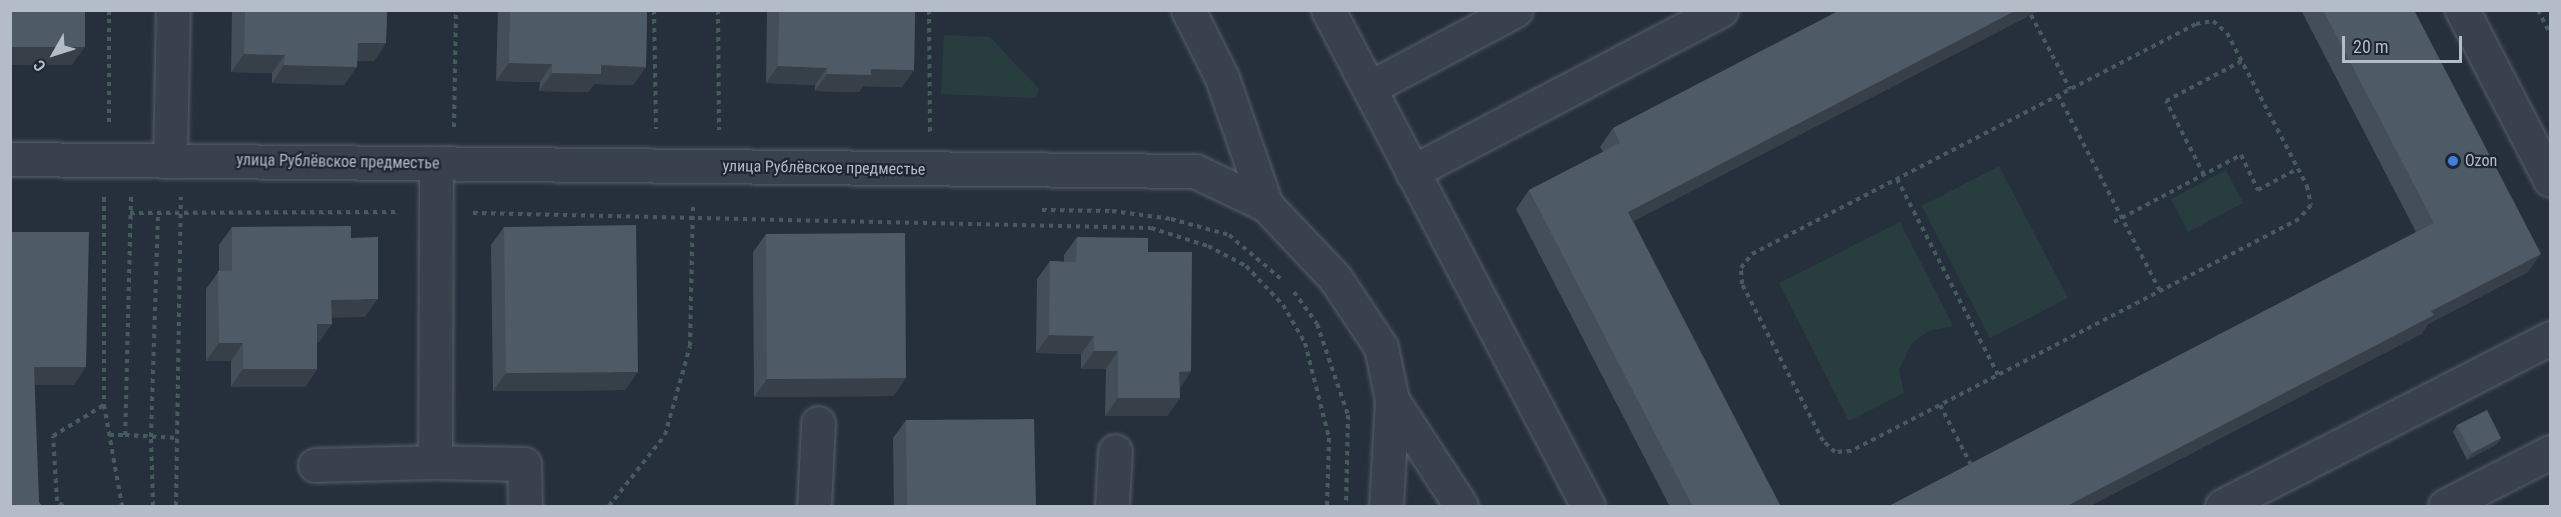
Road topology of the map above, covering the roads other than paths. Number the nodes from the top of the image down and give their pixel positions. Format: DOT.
graph roads {
  1 [pos="172,10"];
  2 [pos="1188,10"];
  3 [pos="1328,10"];
  4 [pos="1516,10"];
  5 [pos="1721,10"];
  6 [pos="2462,10"];
  7 [pos="1369,88"];
  8 [pos="10,159"];
  9 [pos="175,160"];
  10 [pos="436,163"];
  11 [pos="1412,172"];
  12 [pos="2550,180"];
  13 [pos="1266,205"];
  14 [pos="2550,338"];
  15 [pos="1392,400"];
  16 [pos="818,423"];
  17 [pos="1115,451"];
  18 [pos="2550,453"];
  19 [pos="435,462"];
  20 [pos="315,465"];
  21 [pos="525,507"];
  22 [pos="814,507"];
  23 [pos="1112,507"];
  24 [pos="1386,507"];
  25 [pos="1461,507"];
  26 [pos="1588,507"];
  27 [pos="2222,507"];
  28 [pos="2445,507"];
  1 -- 9 [label="street"];
  2 -- 13 [label="street"];
  3 -- 7 [label="street"];
  4 -- 7 [label="street"];
  5 -- 11 [label="street"];
  6 -- 12 [label="street"];
  7 -- 11 [label="street"];
  8 -- 9 [label="street, улица Рублёвское предместье"];
  9 -- 10 [label="street, улица Рублёвское предместье"];
  10 -- 13 [label="street, улица Рублёвское предместье"];
  10 -- 19 [label="street"];
  11 -- 26 [label="street"];
  13 -- 15 [label="street, улица Рублёвское предместье"];
  14 -- 27 [label="street"];
  15 -- 24 [label="street"];
  15 -- 25 [label="street, улица Рублёвское предместье"];
  16 -- 22 [label="street"];
  17 -- 23 [label="street"];
  18 -- 28 [label="street"];
  19 -- 20 [label="street"];
  19 -- 21 [label="street"];
}
